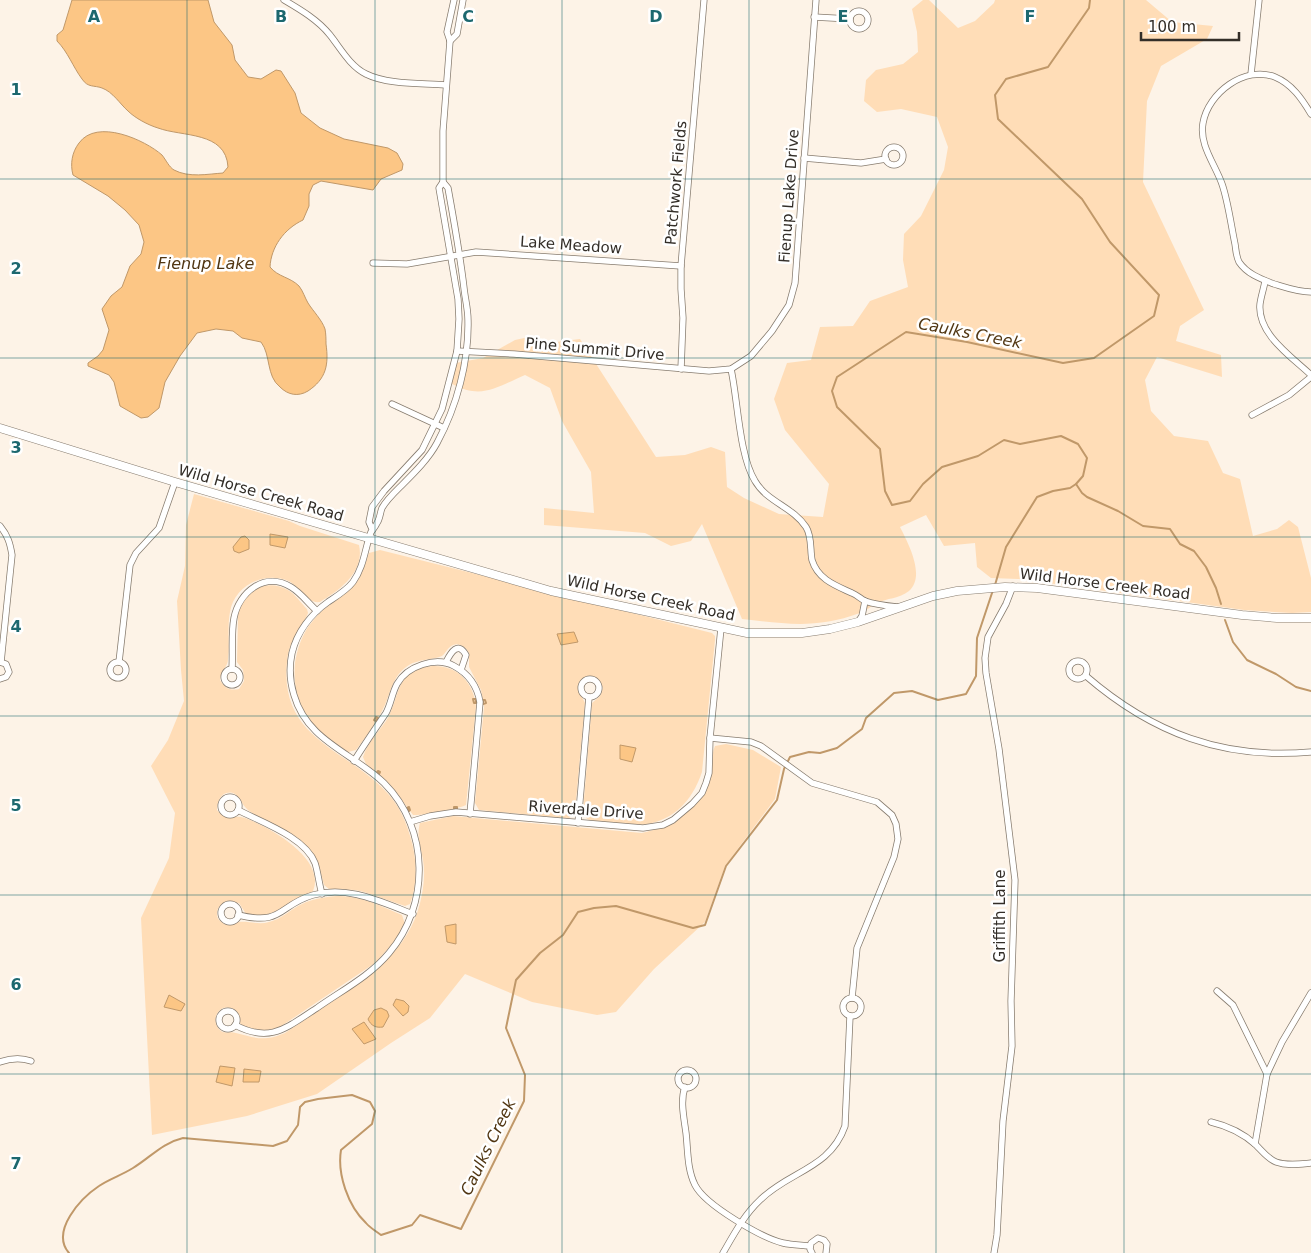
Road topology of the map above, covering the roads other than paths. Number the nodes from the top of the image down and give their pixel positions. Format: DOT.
graph roads {
  1 [pos="284,0"];
  2 [pos="454,0"];
  3 [pos="462,0"];
  4 [pos="704,0"];
  5 [pos="816,0"];
  6 [pos="1259,0"];
  7 [pos="814,17"];
  8 [pos="850,19"];
  9 [pos="450,41"];
  10 [pos="1251,74"];
  11 [pos="446,85"];
  12 [pos="1311,114"];
  13 [pos="804,158"];
  14 [pos="886,160"];
  15 [pos="442,182"];
  16 [pos="460,254"];
  17 [pos="451,256"];
  18 [pos="373,263"];
  19 [pos="682,266"];
  20 [pos="1266,281"];
  21 [pos="1311,292"];
  22 [pos="456,351"];
  23 [pos="467,352"];
  24 [pos="681,369"];
  25 [pos="731,369"];
  26 [pos="1311,376"];
  27 [pos="392,404"];
  28 [pos="1252,415"];
  29 [pos="435,424"];
  30 [pos="0,428"];
  31 [pos="444,428"];
  32 [pos="175,482"];
  33 [pos="0,526"];
  34 [pos="372,529"];
  35 [pos="370,538"];
  36 [pos="1009,587"];
  37 [pos="865,601"];
  38 [pos="899,607"];
  39 [pos="316,611"];
  40 [pos="1311,618"];
  41 [pos="858,622"];
  42 [pos="721,628"];
  43 [pos="0,662"];
  44 [pos="119,662"];
  45 [pos="446,662"];
  46 [pos="232,669"];
  47 [pos="461,670"];
  48 [pos="1086,676"];
  49 [pos="0,679"];
  50 [pos="589,697"];
  51 [pos="710,738"];
  52 [pos="1311,752"];
  53 [pos="354,761"];
  54 [pos="238,810"];
  55 [pos="470,814"];
  56 [pos="410,822"];
  57 [pos="578,823"];
  58 [pos="322,894"];
  59 [pos="413,914"];
  60 [pos="238,916"];
  61 [pos="1217,991"];
  62 [pos="1311,993"];
  63 [pos="852,998"];
  64 [pos="850,1016"];
  65 [pos="235,1025"];
  66 [pos="31,1061"];
  67 [pos="0,1062"];
  68 [pos="1267,1074"];
  69 [pos="685,1087"];
  70 [pos="1211,1122"];
  71 [pos="1255,1144"];
  72 [pos="1311,1163"];
  73 [pos="740,1223"];
  74 [pos="810,1246"];
  75 [pos="723,1253"];
  76 [pos="812,1253"];
  77 [pos="826,1253"];
  78 [pos="994,1253"];
  1 -- 11 [label="street"];
  2 -- 9 [label="street"];
  3 -- 9 [label="street"];
  4 -- 19 [label="street, Patchwork Fields"];
  5 -- 7 [label="street, Fienup Lake Drive"];
  6 -- 10 [label="street"];
  7 -- 8 [label="street"];
  7 -- 13 [label="street, Fienup Lake Drive"];
  9 -- 11 [label="street"];
  10 -- 12 [label="street"];
  10 -- 20 [label="street"];
  11 -- 15 [label="street"];
  13 -- 14 [label="street"];
  13 -- 25 [label="street, Fienup Lake Drive"];
  15 -- 16 [label="street"];
  15 -- 17 [label="street"];
  16 -- 17 [label="street, Lake Meadow"];
  16 -- 19 [label="street, Lake Meadow"];
  16 -- 23 [label="street"];
  17 -- 18 [label="street, Lake Meadow"];
  17 -- 22 [label="street"];
  19 -- 24 [label="street, Patchwork Fields"];
  20 -- 21 [label="street"];
  20 -- 26 [label="street"];
  22 -- 23 [label="street, Pine Summit Drive"];
  22 -- 29 [label="street"];
  23 -- 24 [label="street, Pine Summit Drive"];
  23 -- 31 [label="street"];
  24 -- 25 [label="street, Pine Summit Drive"];
  25 -- 37 [label="street"];
  26 -- 28 [label="street"];
  27 -- 29 [label="street"];
  29 -- 31 [label="street"];
  29 -- 34 [label="street"];
  30 -- 32 [label="main road, Wild Horse Creek Road"];
  31 -- 34 [label="street"];
  32 -- 35 [label="main road, Wild Horse Creek Road"];
  32 -- 44 [label="street"];
  33 -- 43 [label="street"];
  34 -- 35 [label="street"];
  35 -- 39 [label="street"];
  35 -- 42 [label="main road, Wild Horse Creek Road"];
  36 -- 38 [label="main road, Wild Horse Creek Road"];
  36 -- 40 [label="main road, Wild Horse Creek Road"];
  36 -- 78 [label="street, Griffith Lane"];
  37 -- 38 [label="street"];
  37 -- 41 [label="street"];
  38 -- 41 [label="main road, Wild Horse Creek Road"];
  39 -- 46 [label="street"];
  39 -- 53 [label="street"];
  41 -- 42 [label="main road, Wild Horse Creek Road"];
  42 -- 51 [label="street, Riverdale Drive"];
  43 -- 49 [label="street"];
  45 -- 47 [label="street"];
  45 -- 47 [label="street"];
  45 -- 53 [label="street"];
  47 -- 55 [label="street"];
  48 -- 52 [label="street"];
  50 -- 57 [label="street"];
  51 -- 57 [label="street, Riverdale Drive"];
  51 -- 63 [label="street"];
  53 -- 56 [label="street"];
  54 -- 58 [label="street"];
  55 -- 56 [label="street, Riverdale Drive"];
  55 -- 57 [label="street, Riverdale Drive"];
  56 -- 59 [label="street"];
  58 -- 59 [label="street"];
  58 -- 60 [label="street"];
  59 -- 65 [label="street"];
  61 -- 68 [label="street"];
  62 -- 68 [label="street"];
  63 -- 64 [label="street"];
  63 -- 64 [label="street"];
  64 -- 73 [label="street"];
  66 -- 67 [label="street"];
  68 -- 71 [label="street"];
  69 -- 73 [label="street"];
  70 -- 71 [label="street"];
  71 -- 72 [label="street"];
  73 -- 74 [label="street"];
  73 -- 75 [label="street"];
  74 -- 76 [label="street"];
  74 -- 77 [label="street"];
}
